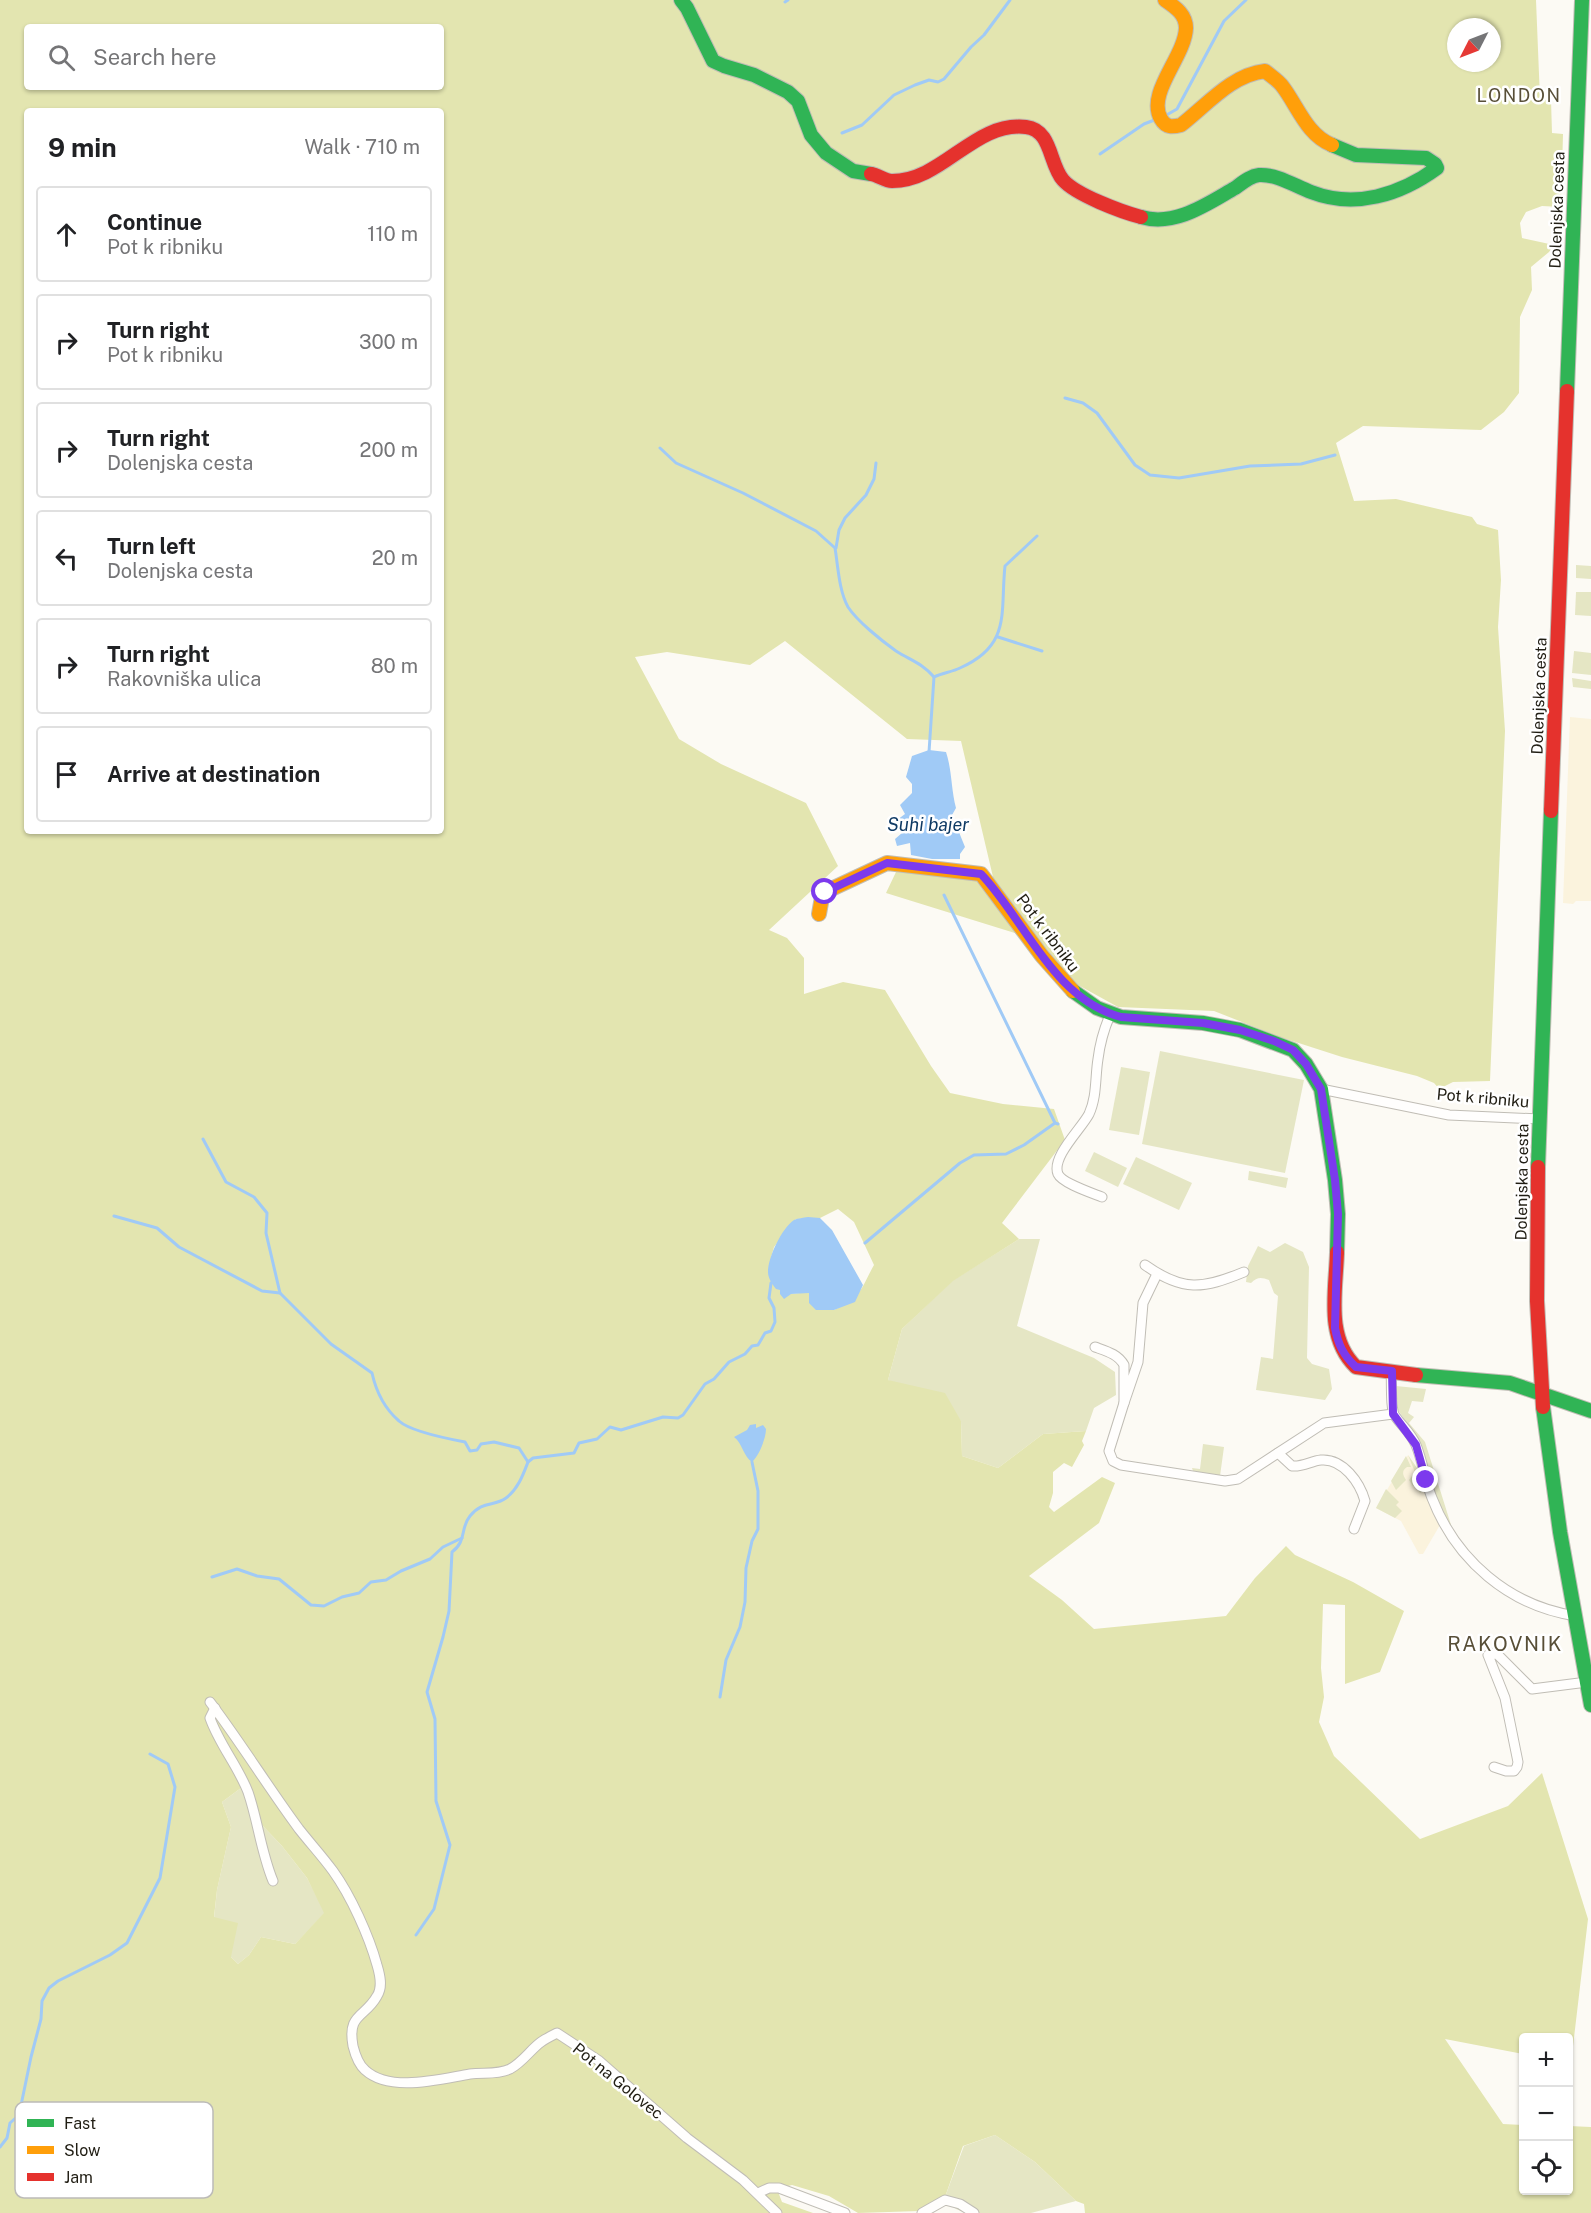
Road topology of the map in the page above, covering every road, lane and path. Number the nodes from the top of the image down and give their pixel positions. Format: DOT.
graph roads {
  1 [pos="681,0"];
  2 [pos="1165,0"];
  3 [pos="1582,0"];
  4 [pos="1586,45"];
  5 [pos="819,914"];
  6 [pos="1110,1015"];
  7 [pos="1321,1089"];
  8 [pos="1540,1119"];
  9 [pos="1102,1197"];
  10 [pos="1145,1266"];
  11 [pos="1244,1272"];
  12 [pos="1157,1274"];
  13 [pos="1095,1347"];
  14 [pos="1392,1371"];
  15 [pos="1543,1393"];
  16 [pos="1124,1402"];
  17 [pos="1591,1411"];
  18 [pos="1393,1414"];
  19 [pos="1278,1453"];
  20 [pos="1354,1529"];
  21 [pos="1576,1616"];
  22 [pos="1587,1682"];
  23 [pos="1591,1705"];
  24 [pos="1494,1767"];
  25 [pos="273,1881"];
  26 [pos="758,2193"];
  27 [pos="777,2213"];
  28 [pos="845,2213"];
  29 [pos="922,2213"];
  30 [pos="974,2213"];
  1 -- 2 [label="street"];
  3 -- 4 [label="street, Dolenjska cesta"];
  4 -- 8 [label="street, Dolenjska cesta"];
  5 -- 6 [label="street, Pot k ribniku"];
  6 -- 7 [label="street, Pot k ribniku"];
  6 -- 9 [label="street"];
  7 -- 8 [label="street, Pot k ribniku"];
  7 -- 14 [label="street"];
  8 -- 15 [label="street, Dolenjska cesta"];
  10 -- 12 [label="street"];
  11 -- 12 [label="street"];
  12 -- 16 [label="street"];
  13 -- 16 [label="street"];
  14 -- 15 [label="street"];
  14 -- 18 [label="street"];
  15 -- 17 [label="street"];
  15 -- 21 [label="street, Dolenjska cesta"];
  16 -- 19 [label="street"];
  18 -- 19 [label="street"];
  18 -- 21 [label="street"];
  19 -- 20 [label="street"];
  21 -- 22 [label="street, Dolenjska cesta"];
  22 -- 23 [label="street, Dolenjska cesta"];
  22 -- 24 [label="street"];
  25 -- 26 [label="street, Pot na Golovec"];
  26 -- 27 [label="street, Pot na Golovec"];
  26 -- 28 [label="street"];
  29 -- 30 [label="street"];
}
